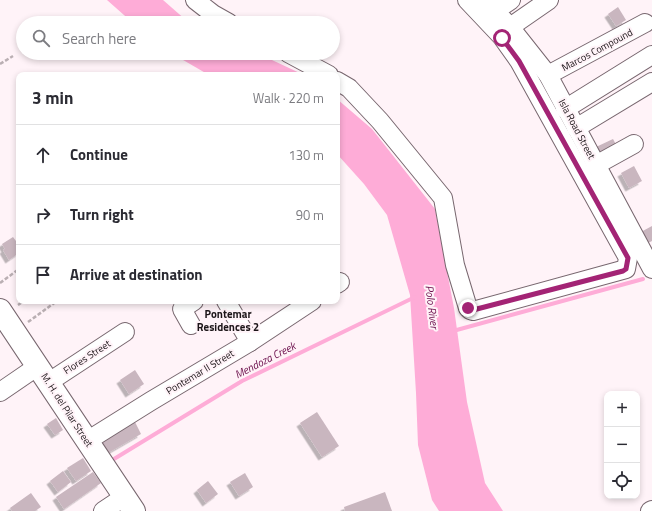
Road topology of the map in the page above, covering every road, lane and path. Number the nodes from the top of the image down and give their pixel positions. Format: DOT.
graph roads {
  1 [pos="467,0"];
  2 [pos="511,0"];
  3 [pos="549,0"];
  4 [pos="201,2"];
  5 [pos="490,6"];
  6 [pos="220,16"];
  7 [pos="645,24"];
  8 [pos="510,27"];
  9 [pos="652,55"];
  10 [pos="13,56"];
  11 [pos="301,60"];
  12 [pos="0,64"];
  13 [pos="323,72"];
  14 [pos="548,76"];
  15 [pos="340,82"];
  16 [pos="652,82"];
  17 [pos="565,109"];
  18 [pos="576,128"];
  19 [pos="634,144"];
  20 [pos="596,165"];
  21 [pos="652,270"];
  22 [pos="16,271"];
  23 [pos="0,282"];
  24 [pos="53,304"];
  25 [pos="184,304"];
  26 [pos="228,304"];
  27 [pos="303,304"];
  28 [pos="0,310"];
  29 [pos="191,325"];
  30 [pos="14,332"];
  31 [pos="125,332"];
  32 [pos="250,342"];
  33 [pos="44,374"];
  34 [pos="0,392"];
  35 [pos="87,441"];
  36 [pos="129,504"];
  37 [pos="103,511"];
  1 -- 15 [label="street"];
  2 -- 5 [label="street"];
  3 -- 8 [label="street"];
  4 -- 6 [label="street"];
  5 -- 8 [label="street, Isla Road Street"];
  7 -- 14 [label="street, Marcos Compound"];
  8 -- 14 [label="street, Isla Road Street"];
  9 -- 17 [label="street"];
  10 -- 12 [label="path"];
  11 -- 13 [label="street"];
  14 -- 17 [label="street, Isla Road Street"];
  16 -- 18 [label="street"];
  17 -- 18 [label="street, Isla Road Street"];
  18 -- 20 [label="street, Isla Road Street"];
  19 -- 20 [label="street"];
  20 -- 21 [label="street, Isla Road Street"];
  22 -- 23 [label="path"];
  24 -- 30 [label="path"];
  25 -- 29 [label="street"];
  26 -- 32 [label="street"];
  27 -- 32 [label="street, Pontemar II Street"];
  28 -- 30 [label="main road, M. H. del Pilar Street"];
  30 -- 33 [label="main road, M. H. del Pilar Street"];
  31 -- 33 [label="street, Flores Street"];
  32 -- 35 [label="street, Pontemar II Street"];
  33 -- 34 [label="street, Flores Street"];
  33 -- 35 [label="main road, M. H. del Pilar Street"];
  35 -- 36 [label="main road, M. H. del Pilar Street"];
  36 -- 37 [label="street"];
}
